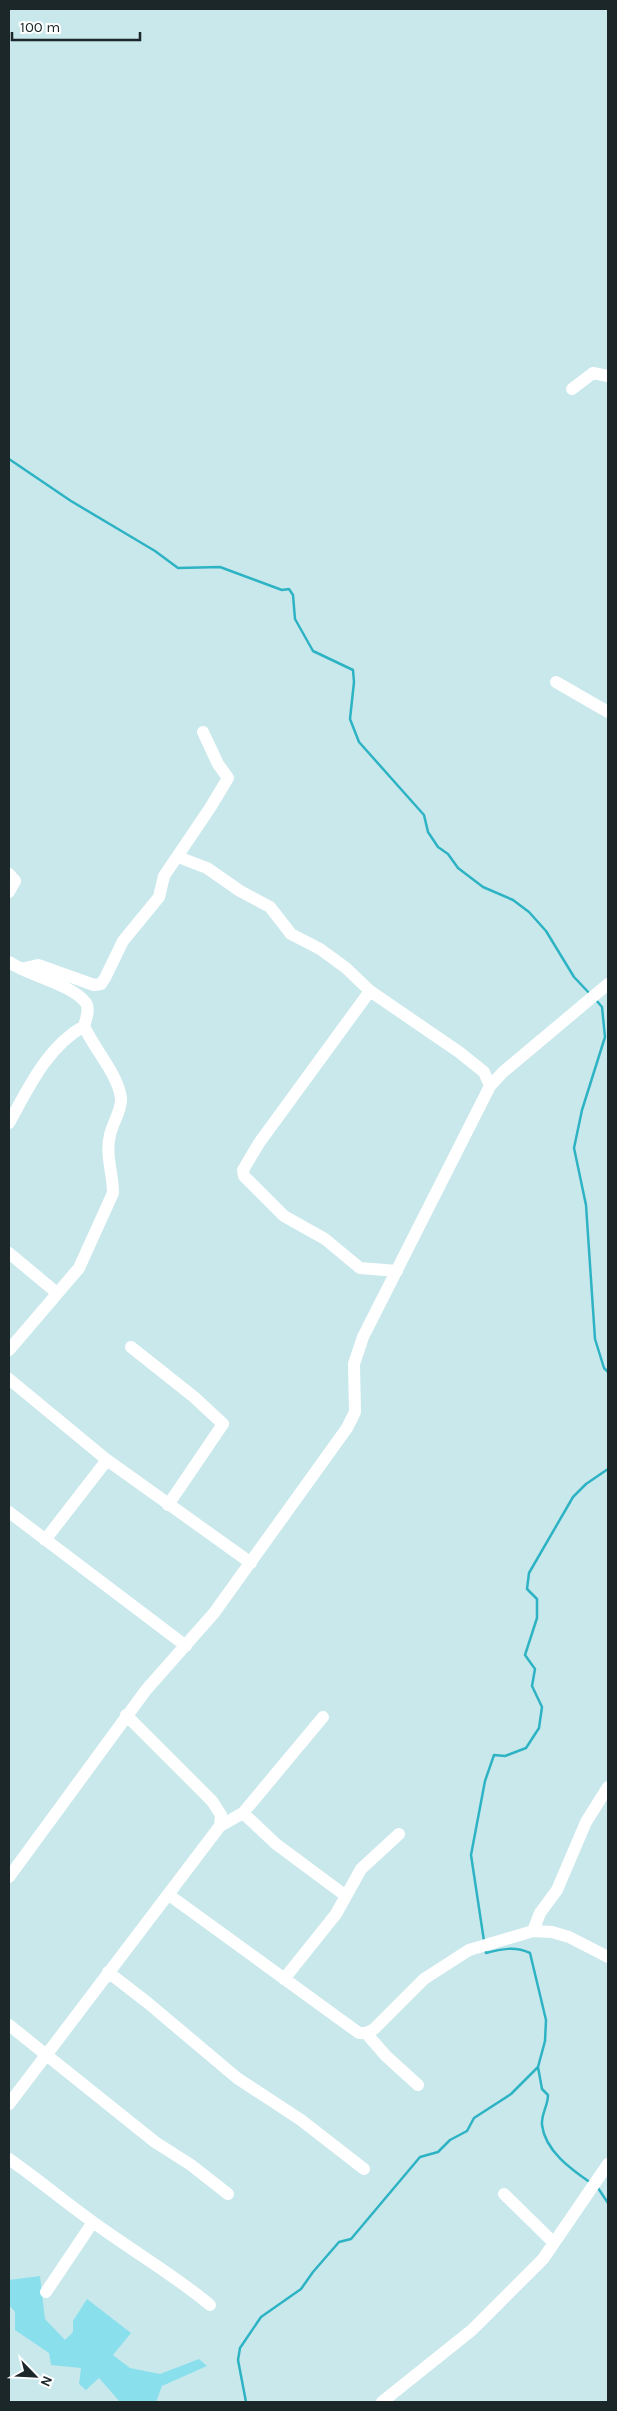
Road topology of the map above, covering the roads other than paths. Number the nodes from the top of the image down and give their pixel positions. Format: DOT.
graph roads {
  1 [pos="608,376"];
  2 [pos="572,389"];
  3 [pos="556,682"];
  4 [pos="608,712"];
  5 [pos="203,732"];
  6 [pos="178,857"];
  7 [pos="9,874"];
  8 [pos="9,892"];
  9 [pos="13,967"];
  10 [pos="608,984"];
  11 [pos="370,991"];
  12 [pos="84,1026"];
  13 [pos="490,1086"];
  14 [pos="9,1123"];
  15 [pos="9,1253"];
  16 [pos="397,1271"];
  17 [pos="57,1293"];
  18 [pos="131,1347"];
  19 [pos="9,1350"];
  20 [pos="9,1379"];
  21 [pos="107,1460"];
  22 [pos="168,1505"];
  23 [pos="9,1512"];
  24 [pos="45,1540"];
  25 [pos="251,1563"];
  26 [pos="186,1646"];
  27 [pos="126,1714"];
  28 [pos="323,1717"];
  29 [pos="608,1787"];
  30 [pos="242,1813"];
  31 [pos="220,1826"];
  32 [pos="399,1834"];
  33 [pos="9,1877"];
  34 [pos="169,1895"];
  35 [pos="346,1896"];
  36 [pos="533,1931"];
  37 [pos="608,1957"];
  38 [pos="108,1972"];
  39 [pos="284,1980"];
  40 [pos="9,2025"];
  41 [pos="366,2033"];
  42 [pos="47,2056"];
  43 [pos="418,2085"];
  44 [pos="9,2104"];
  45 [pos="9,2158"];
  46 [pos="608,2164"];
  47 [pos="364,2169"];
  48 [pos="228,2194"];
  49 [pos="504,2194"];
  50 [pos="92,2222"];
  51 [pos="554,2243"];
  52 [pos="46,2292"];
  53 [pos="210,2305"];
  54 [pos="382,2402"];
  1 -- 2 [label="street"];
  3 -- 4 [label="street"];
  5 -- 6 [label="street"];
  6 -- 9 [label="street"];
  6 -- 11 [label="street"];
  7 -- 8 [label="street"];
  9 -- 12 [label="street"];
  10 -- 13 [label="street"];
  11 -- 13 [label="street"];
  11 -- 16 [label="street"];
  12 -- 14 [label="street"];
  12 -- 17 [label="street"];
  13 -- 16 [label="street"];
  15 -- 17 [label="street"];
  16 -- 25 [label="street"];
  17 -- 19 [label="street"];
  18 -- 22 [label="street"];
  20 -- 21 [label="street"];
  21 -- 22 [label="street"];
  21 -- 24 [label="street"];
  22 -- 25 [label="street"];
  23 -- 24 [label="street"];
  24 -- 26 [label="street"];
  25 -- 26 [label="street"];
  26 -- 27 [label="street"];
  27 -- 31 [label="street"];
  27 -- 33 [label="street"];
  28 -- 30 [label="street"];
  29 -- 36 [label="street"];
  30 -- 31 [label="street"];
  30 -- 35 [label="street"];
  31 -- 34 [label="street"];
  32 -- 35 [label="street"];
  34 -- 38 [label="street"];
  34 -- 39 [label="street"];
  35 -- 39 [label="street"];
  36 -- 37 [label="street"];
  36 -- 41 [label="street"];
  38 -- 42 [label="street"];
  38 -- 47 [label="street"];
  39 -- 41 [label="street"];
  40 -- 42 [label="street"];
  41 -- 43 [label="street"];
  42 -- 44 [label="street"];
  42 -- 48 [label="street"];
  45 -- 50 [label="street"];
  46 -- 51 [label="street"];
  49 -- 51 [label="street"];
  50 -- 52 [label="street"];
  50 -- 53 [label="street"];
  51 -- 54 [label="street"];
}
